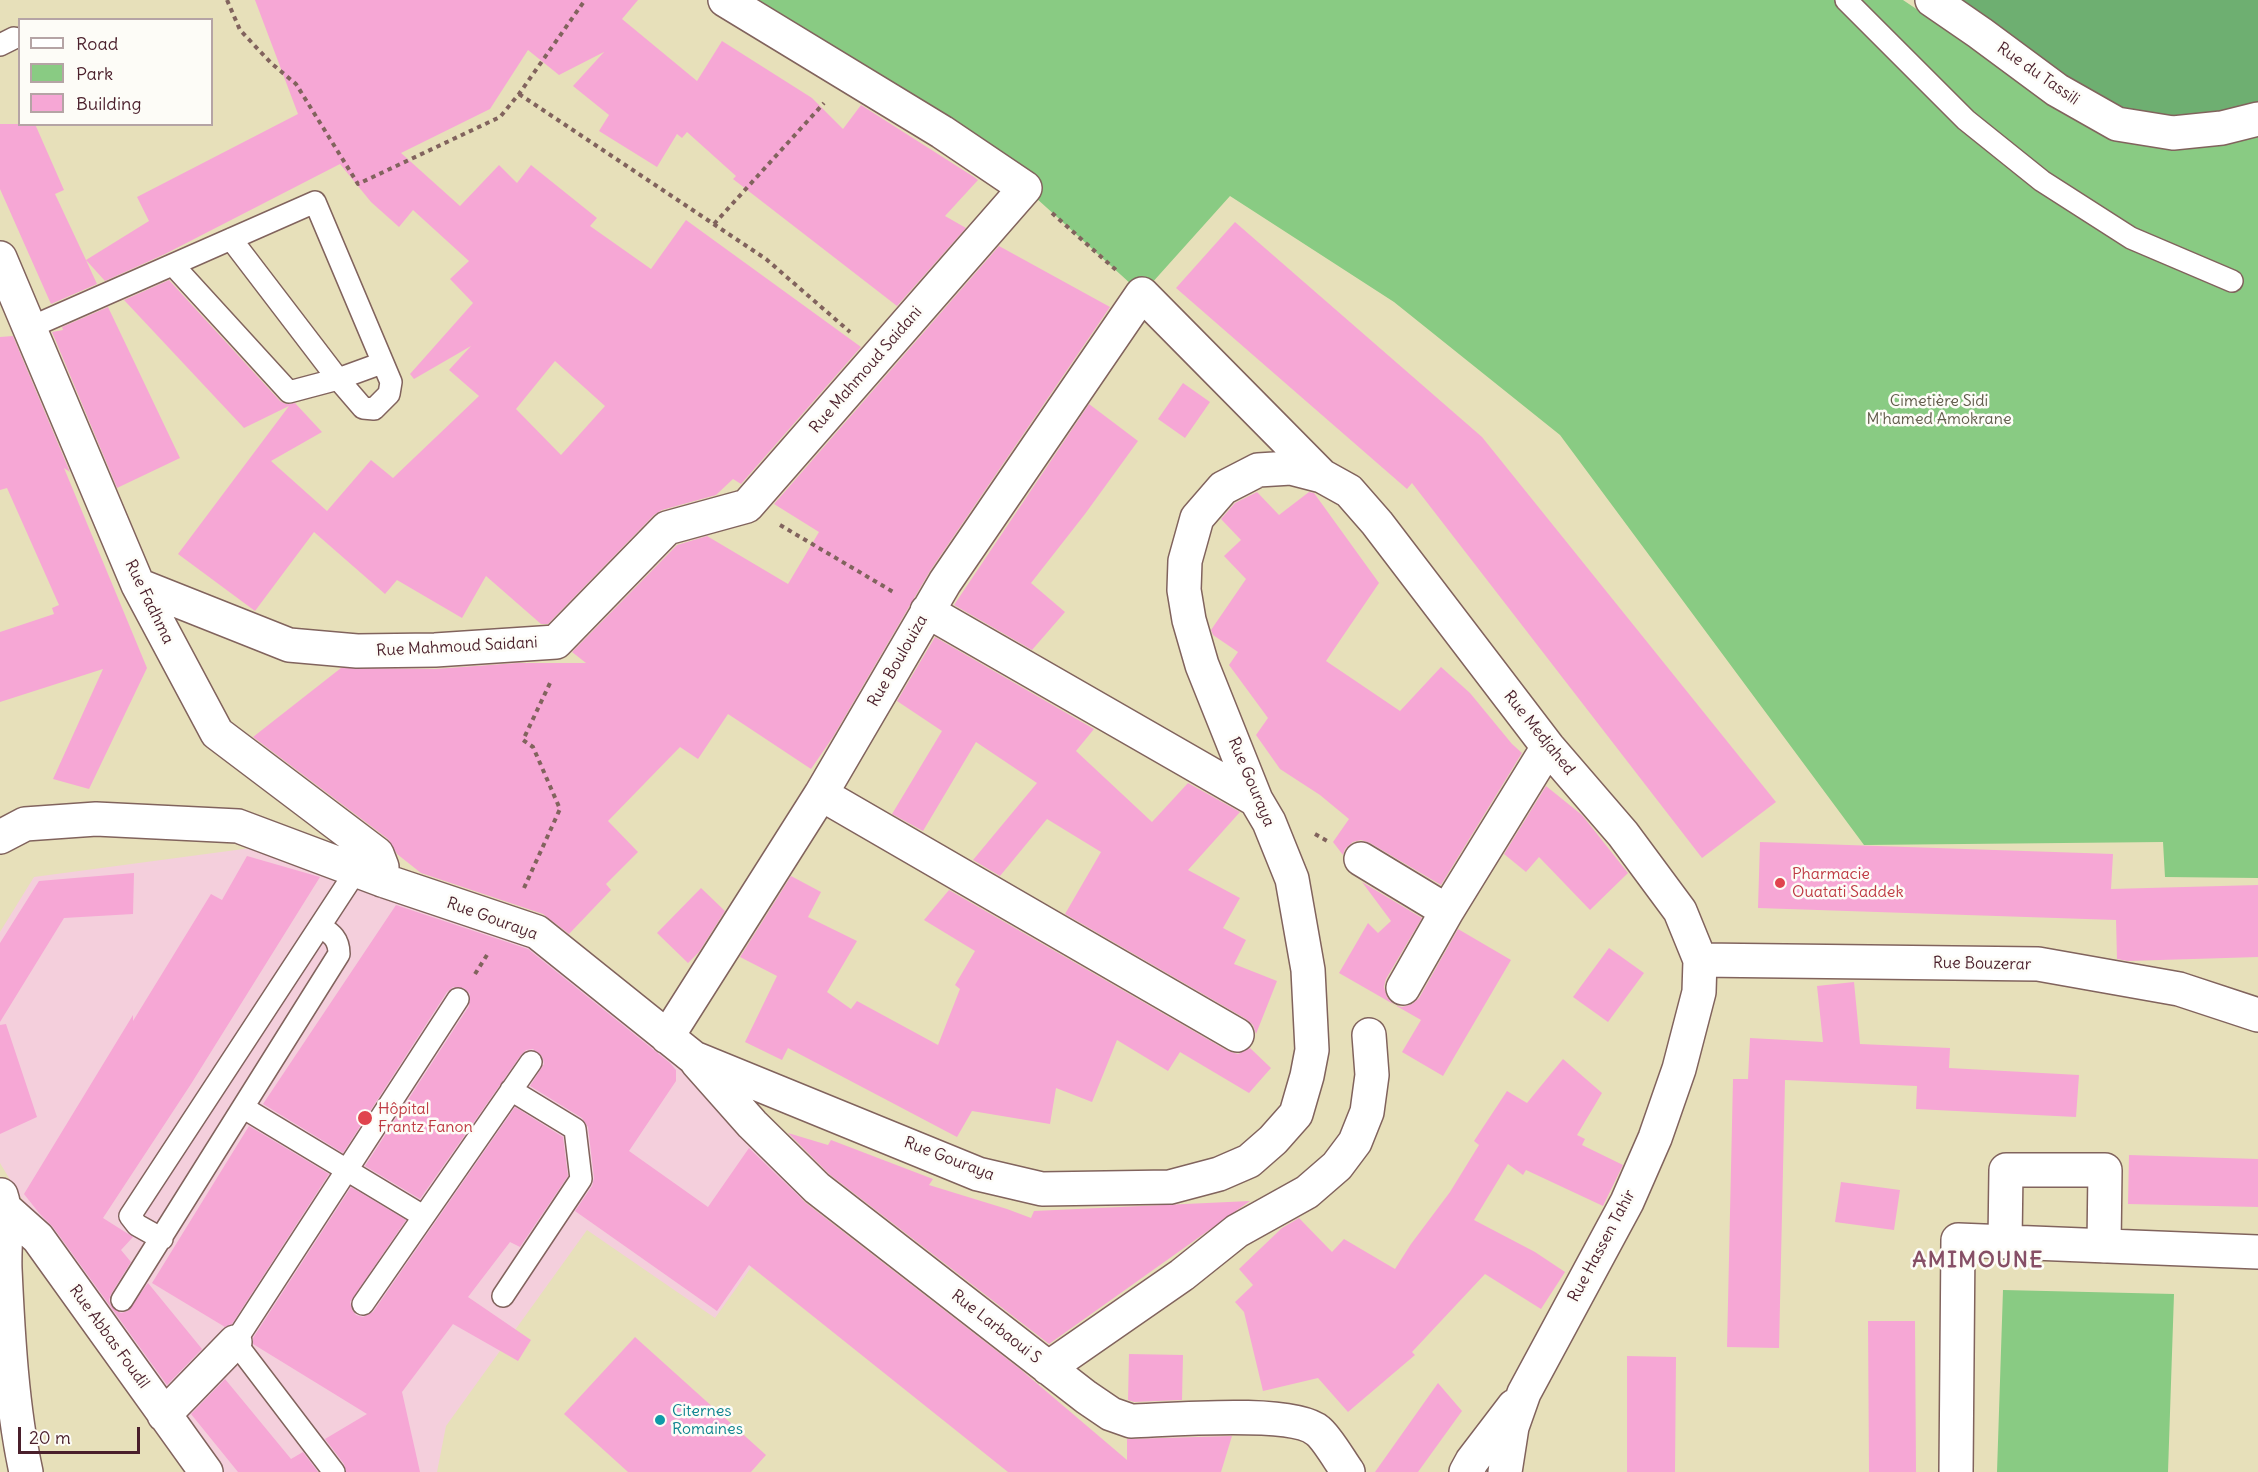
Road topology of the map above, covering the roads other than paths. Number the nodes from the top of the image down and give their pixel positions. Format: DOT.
graph roads {
  1 [pos="724,0"];
  2 [pos="1846,0"];
  3 [pos="1932,0"];
  4 [pos="2258,119"];
  5 [pos="231,239"];
  6 [pos="0,258"];
  7 [pos="173,265"];
  8 [pos="2232,281"];
  9 [pos="29,328"];
  10 [pos="382,363"];
  11 [pos="338,379"];
  12 [pos="1322,476"];
  13 [pos="138,585"];
  14 [pos="927,611"];
  15 [pos="1548,747"];
  16 [pos="821,794"];
  17 [pos="1256,800"];
  18 [pos="0,837"];
  19 [pos="1361,859"];
  20 [pos="369,875"];
  21 [pos="1447,911"];
  22 [pos="320,926"];
  23 [pos="1700,960"];
  24 [pos="1403,988"];
  25 [pos="458,999"];
  26 [pos="2258,1015"];
  27 [pos="1692,1017"];
  28 [pos="1237,1035"];
  29 [pos="1369,1035"];
  30 [pos="667,1037"];
  31 [pos="694,1058"];
  32 [pos="531,1062"];
  33 [pos="511,1090"];
  34 [pos="244,1108"];
  35 [pos="347,1169"];
  36 [pos="2,1202"];
  37 [pos="423,1216"];
  38 [pos="162,1239"];
  39 [pos="2005,1242"];
  40 [pos="2104,1246"];
  41 [pos="2258,1252"];
  42 [pos="503,1296"];
  43 [pos="122,1300"];
  44 [pos="363,1304"];
  45 [pos="235,1342"];
  46 [pos="1048,1368"];
  47 [pos="1524,1393"];
  48 [pos="165,1415"];
  49 [pos="26,1472"];
  50 [pos="206,1472"];
  51 [pos="334,1472"];
  52 [pos="1348,1472"];
  53 [pos="1466,1472"];
  54 [pos="1505,1472"];
  55 [pos="1956,1472"];
  1 -- 13 [label="street, Rue Mahmoud Saidani"];
  2 -- 8 [label="lane"];
  3 -- 4 [label="street, Rue du Tassili"];
  5 -- 7 [label="lane"];
  5 -- 10 [label="lane"];
  5 -- 11 [label="lane"];
  6 -- 9 [label="street, Rue Fadhma"];
  7 -- 9 [label="lane"];
  7 -- 11 [label="lane"];
  9 -- 13 [label="street, Rue Fadhma"];
  10 -- 11 [label="lane"];
  10 -- 11 [label="lane"];
  12 -- 14 [label="street, Rue Boulouiza"];
  12 -- 15 [label="street, Rue Medjahed"];
  12 -- 17 [label="street, Rue Gouraya"];
  13 -- 20 [label="street, Rue Fadhma"];
  14 -- 16 [label="street, Rue Boulouiza"];
  14 -- 17 [label="street"];
  15 -- 21 [label="street"];
  15 -- 23 [label="street, Rue Medjahed"];
  16 -- 28 [label="street"];
  16 -- 30 [label="street, Rue Boulouiza"];
  17 -- 31 [label="street, Rue Gouraya"];
  18 -- 20 [label="street, Rue Gouraya"];
  19 -- 21 [label="street"];
  20 -- 22 [label="lane"];
  20 -- 30 [label="street, Rue Gouraya"];
  21 -- 24 [label="street"];
  22 -- 34 [label="lane"];
  22 -- 38 [label="lane"];
  23 -- 26 [label="street, Rue Bouzerar"];
  23 -- 27 [label="street, Rue Medjahed"];
  25 -- 35 [label="lane"];
  27 -- 47 [label="street, Rue Hassen Tahir"];
  29 -- 46 [label="street"];
  30 -- 31 [label="street, Rue Gouraya"];
  31 -- 46 [label="street, Rue Larbaoui S"];
  32 -- 33 [label="lane"];
  33 -- 37 [label="lane"];
  33 -- 42 [label="lane"];
  34 -- 35 [label="lane"];
  34 -- 38 [label="lane"];
  35 -- 37 [label="lane"];
  35 -- 45 [label="lane"];
  36 -- 48 [label="street, Rue Abbas Foudil"];
  36 -- 49 [label="street"];
  37 -- 44 [label="lane"];
  38 -- 43 [label="lane"];
  39 -- 40 [label="street"];
  39 -- 40 [label="street"];
  39 -- 55 [label="street"];
  40 -- 41 [label="street"];
  45 -- 48 [label="street"];
  45 -- 51 [label="lane"];
  46 -- 52 [label="street, Rue Larbaoui S"];
  47 -- 53 [label="street"];
  47 -- 54 [label="street, Rue Hassen Tahir"];
  48 -- 50 [label="street, Rue Abbas Foudil"];
}
